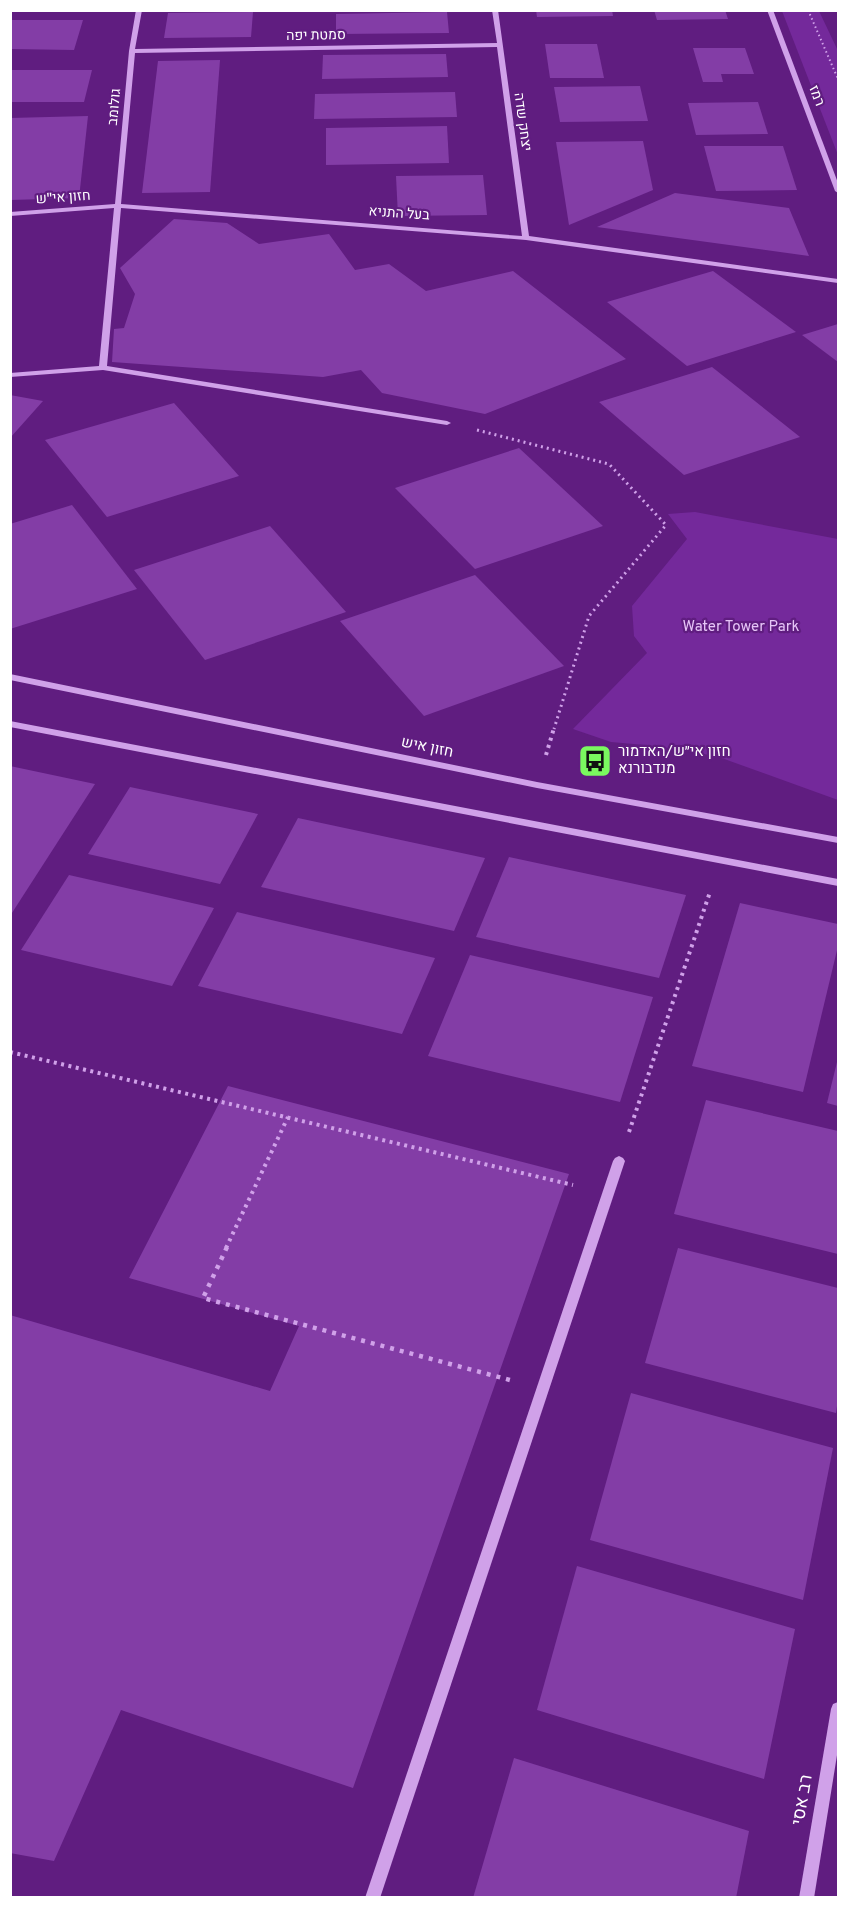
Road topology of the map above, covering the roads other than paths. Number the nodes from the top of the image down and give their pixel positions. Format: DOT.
graph roads {
  1 [pos="139,10"];
  2 [pos="495,10"];
  3 [pos="770,10"];
  4 [pos="499,45"];
  5 [pos="132,51"];
  6 [pos="838,191"];
  7 [pos="118,206"];
  8 [pos="10,214"];
  9 [pos="526,238"];
  10 [pos="838,281"];
  11 [pos="103,368"];
  12 [pos="10,375"];
  13 [pos="447,423"];
  14 [pos="10,677"];
  15 [pos="10,724"];
  16 [pos="838,840"];
  17 [pos="838,883"];
  18 [pos="619,1161"];
  19 [pos="838,1709"];
  20 [pos="372,1898"];
  21 [pos="806,1898"];
  1 -- 5 [label="street, גולומב"];
  2 -- 4 [label="street, יצחק שדה"];
  3 -- 6 [label="street, רמז"];
  4 -- 5 [label="street, סמטת יפה"];
  4 -- 9 [label="street, יצחק שדה"];
  5 -- 7 [label="street, גולומב"];
  7 -- 8 [label="street, חזון אי\"ש"];
  7 -- 9 [label="street, בעל התניא"];
  7 -- 11 [label="street"];
  9 -- 10 [label="street, בעל התניא"];
  11 -- 12 [label="street"];
  11 -- 13 [label="street"];
  14 -- 16 [label="street, חזון איש"];
  15 -- 17 [label="street"];
  18 -- 20 [label="street"];
  19 -- 21 [label="street, רב אסי"];
}
